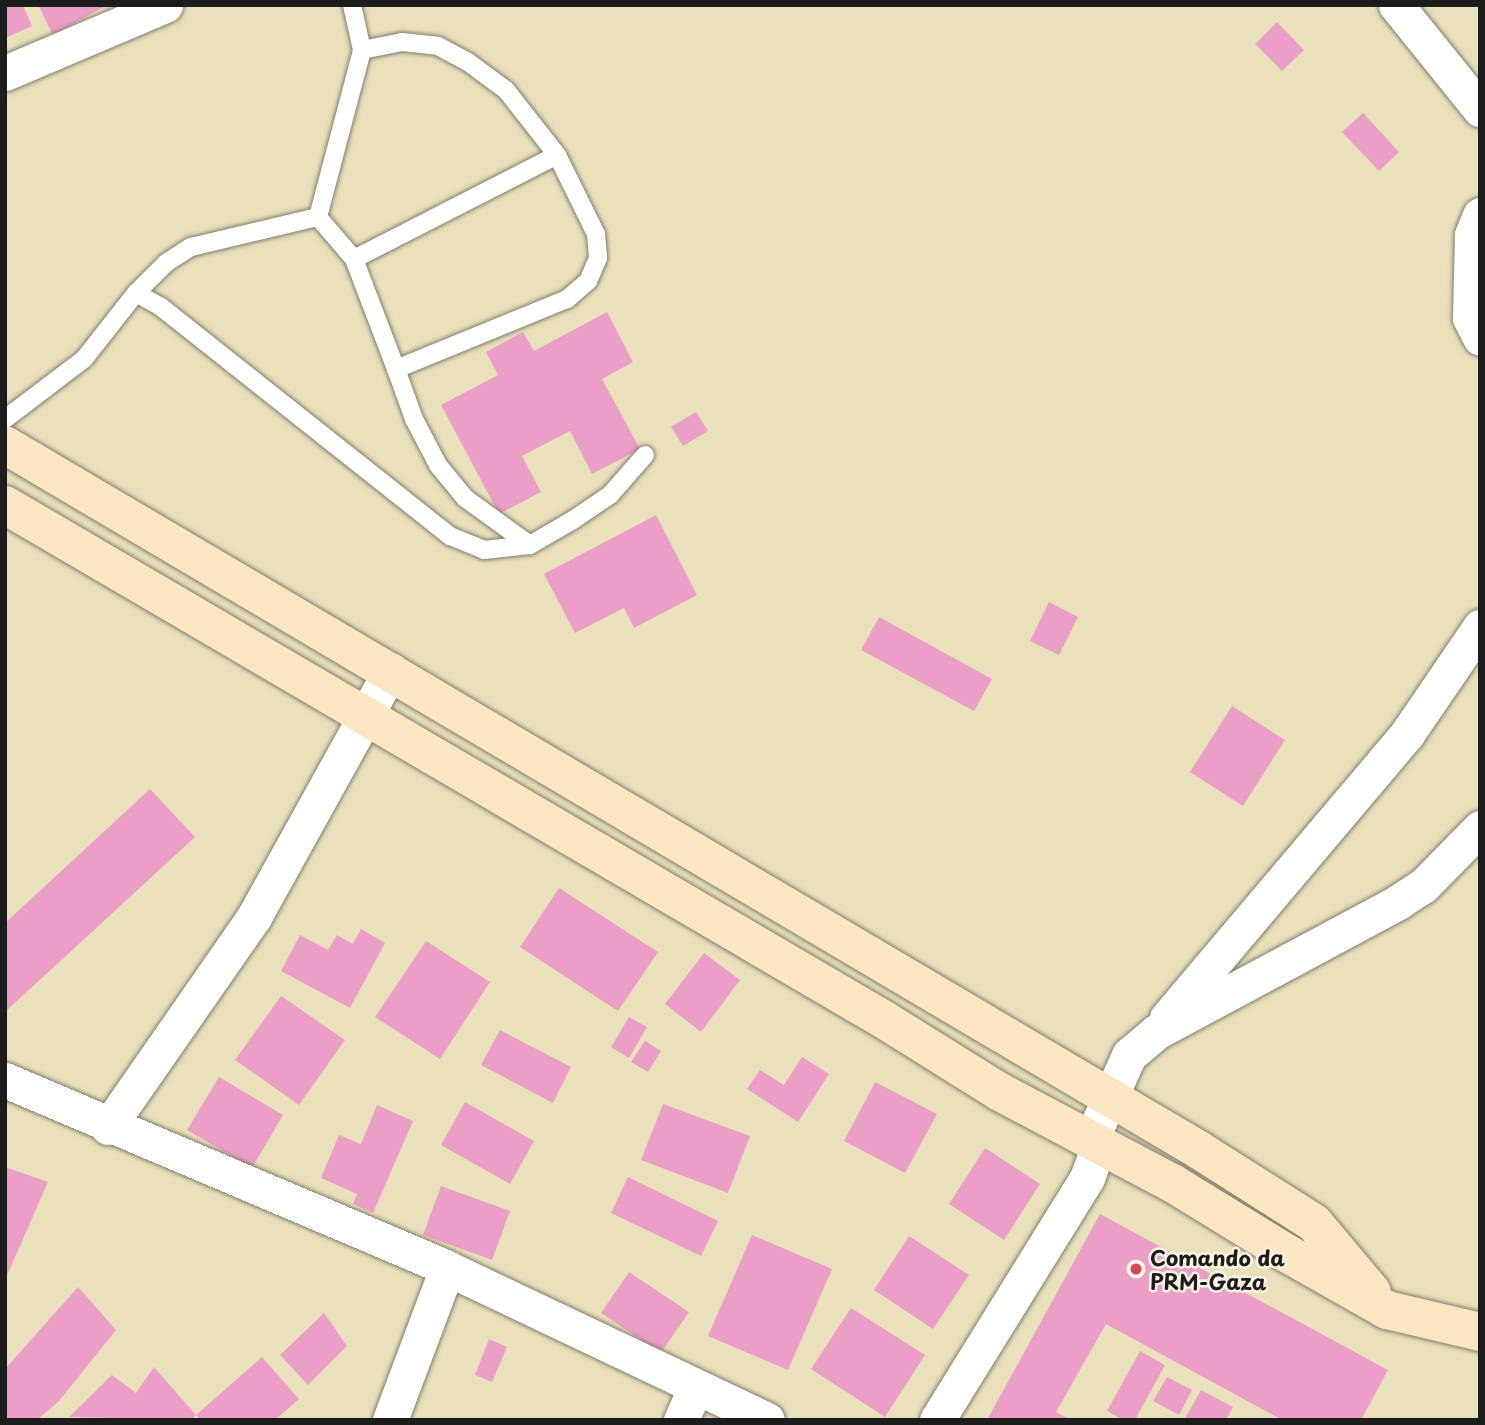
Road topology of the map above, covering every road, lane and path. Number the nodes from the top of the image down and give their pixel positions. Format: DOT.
graph roads {
  1 [pos="165,5"];
  2 [pos="352,5"];
  3 [pos="1396,5"];
  4 [pos="362,50"];
  5 [pos="5,74"];
  6 [pos="1480,109"];
  7 [pos="557,155"];
  8 [pos="1480,215"];
  9 [pos="318,218"];
  10 [pos="354,259"];
  11 [pos="136,293"];
  12 [pos="1480,338"];
  13 [pos="396,369"];
  14 [pos="5,419"];
  15 [pos="5,445"];
  16 [pos="645,455"];
  17 [pos="5,505"];
  18 [pos="530,545"];
  19 [pos="1480,627"];
  20 [pos="391,670"];
  21 [pos="365,719"];
  22 [pos="1480,828"];
  23 [pos="911,977"];
  24 [pos="883,1019"];
  25 [pos="1156,1032"];
  26 [pos="5,1080"];
  27 [pos="1111,1097"];
  28 [pos="108,1127"];
  29 [pos="1091,1138"];
  30 [pos="447,1268"];
  31 [pos="1387,1310"];
  32 [pos="1480,1332"];
  33 [pos="688,1404"];
  34 [pos="390,1420"];
  35 [pos="767,1420"];
  36 [pos="937,1420"];
  1 -- 5 [label="street"];
  2 -- 4 [label="lane"];
  3 -- 6 [label="street"];
  4 -- 7 [label="lane"];
  4 -- 9 [label="lane"];
  7 -- 10 [label="lane"];
  7 -- 13 [label="lane"];
  8 -- 12 [label="street"];
  9 -- 10 [label="lane"];
  9 -- 11 [label="lane"];
  10 -- 13 [label="lane"];
  11 -- 14 [label="lane"];
  11 -- 18 [label="lane"];
  13 -- 18 [label="lane"];
  15 -- 20 [label="street"];
  16 -- 18 [label="lane"];
  17 -- 21 [label="street"];
  19 -- 25 [label="street"];
  20 -- 21 [label="street"];
  20 -- 23 [label="street"];
  21 -- 24 [label="street"];
  21 -- 28 [label="street"];
  22 -- 25 [label="street"];
  23 -- 24 [label="street"];
  23 -- 27 [label="street"];
  24 -- 29 [label="street"];
  25 -- 27 [label="street"];
  26 -- 28 [label="street"];
  27 -- 29 [label="street"];
  27 -- 31 [label="street"];
  28 -- 30 [label="street"];
  29 -- 31 [label="street"];
  29 -- 36 [label="street"];
  30 -- 33 [label="street"];
  30 -- 34 [label="street"];
  31 -- 32 [label="street"];
  33 -- 35 [label="street"];
}
